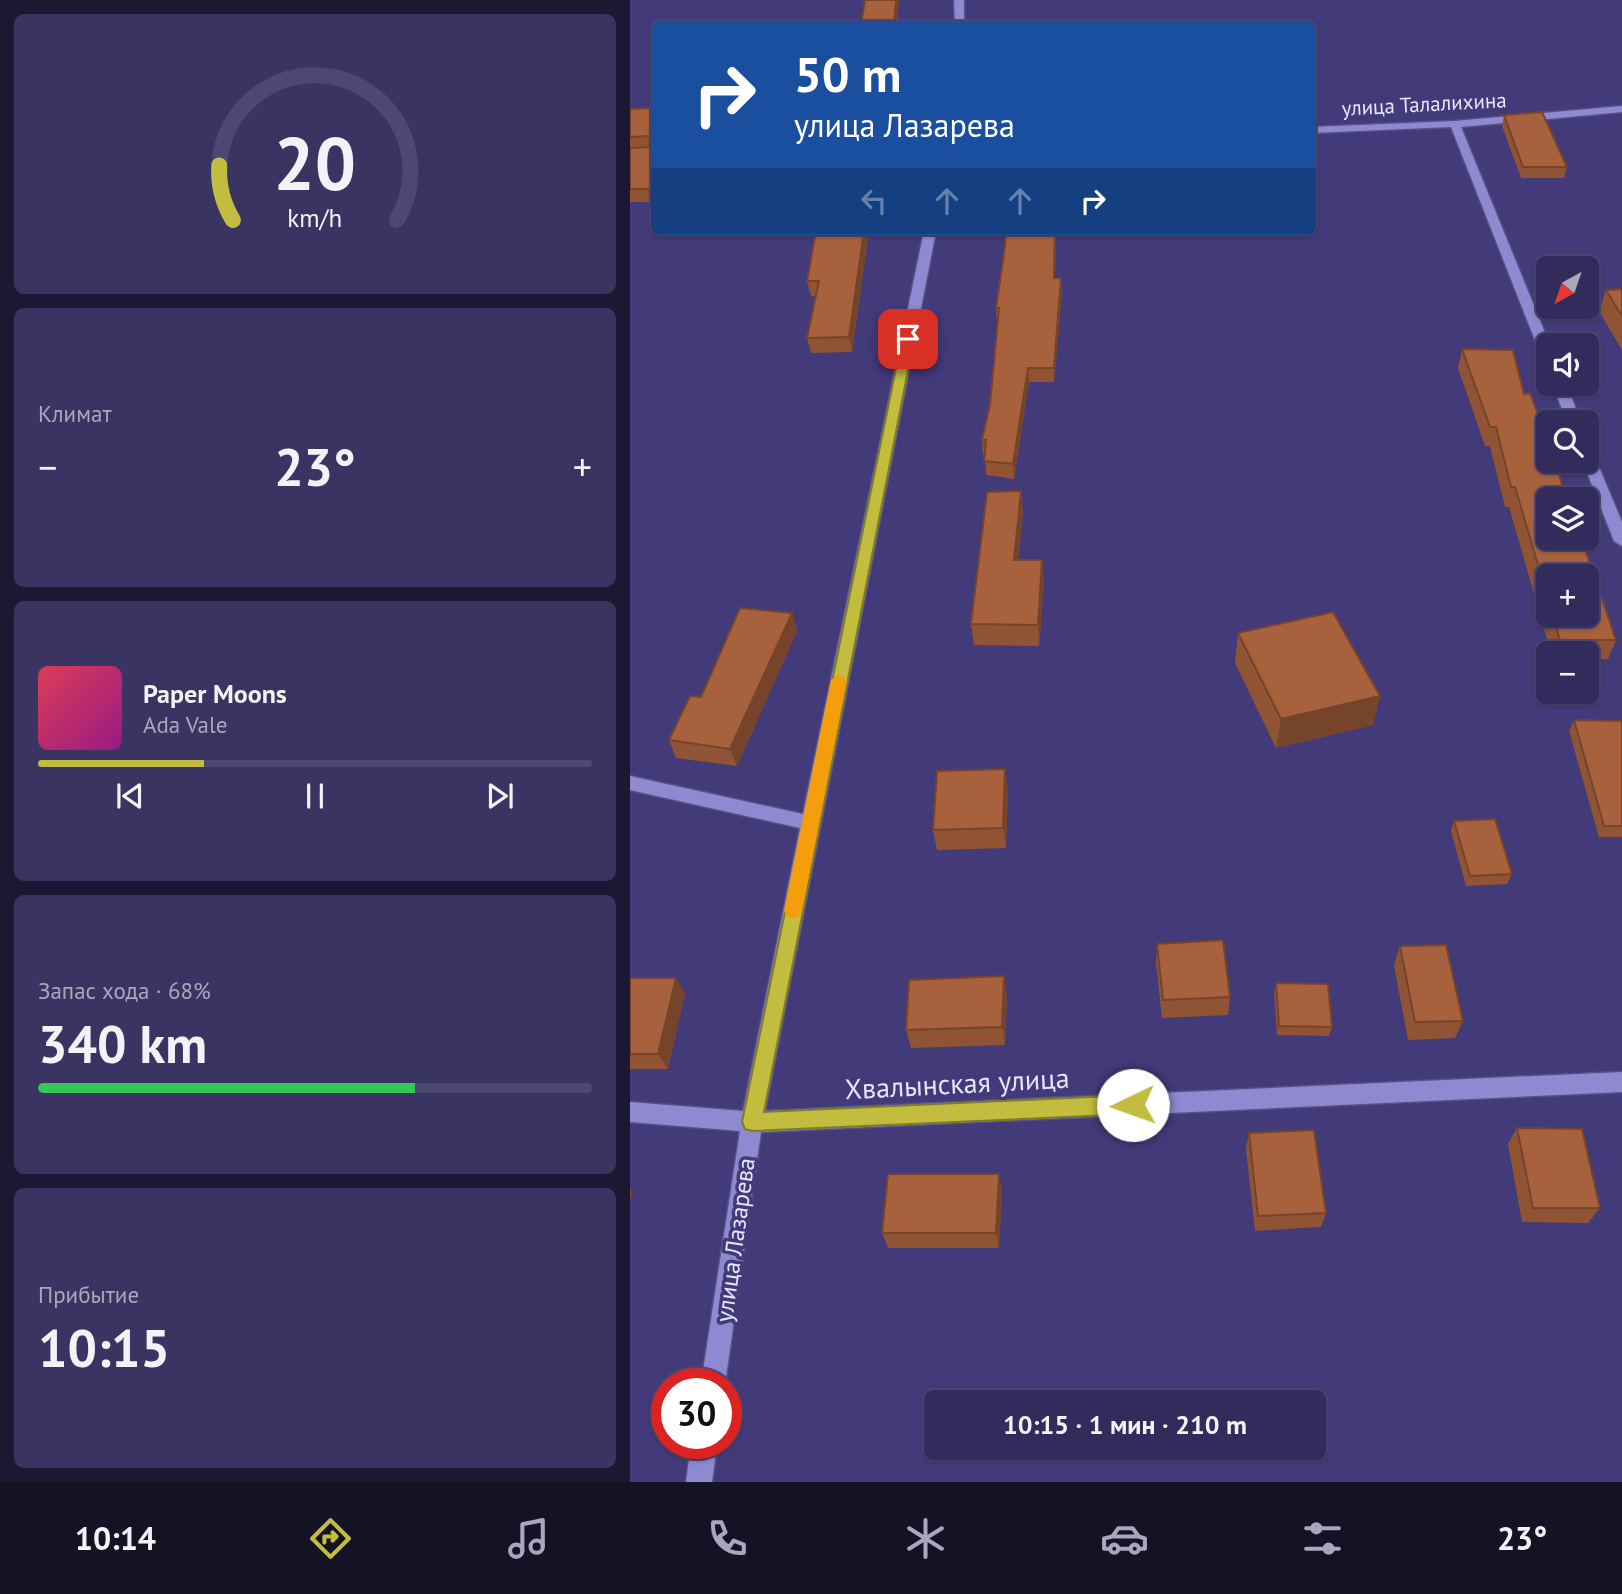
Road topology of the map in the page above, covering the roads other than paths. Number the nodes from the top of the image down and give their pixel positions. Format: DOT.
graph roads {
  1 [pos="958,0"];
  2 [pos="960,21"];
  3 [pos="1622,109"];
  4 [pos="1455,124"];
  5 [pos="1316,130"];
  6 [pos="929,235"];
  7 [pos="1539,333"];
  8 [pos="1595,473"];
  9 [pos="1622,541"];
  10 [pos="630,783"];
  11 [pos="810,823"];
  12 [pos="1622,1082"];
  13 [pos="630,1112"];
  14 [pos="752,1122"];
  15 [pos="715,1368"];
  16 [pos="702,1459"];
  17 [pos="699,1482"];
  1 -- 2 [label="street"];
  3 -- 4 [label="street, улица Талалихина"];
  4 -- 5 [label="street, улица Талалихина"];
  4 -- 7 [label="street"];
  6 -- 11 [label="street, улица Лазарева"];
  8 -- 9 [label="street"];
  10 -- 11 [label="street"];
  11 -- 14 [label="street, улица Лазарева"];
  12 -- 14 [label="street, Хвалынская улица"];
  13 -- 14 [label="street, Хвалынская улица"];
  14 -- 15 [label="street, улица Лазарева"];
  16 -- 17 [label="street"];
}
